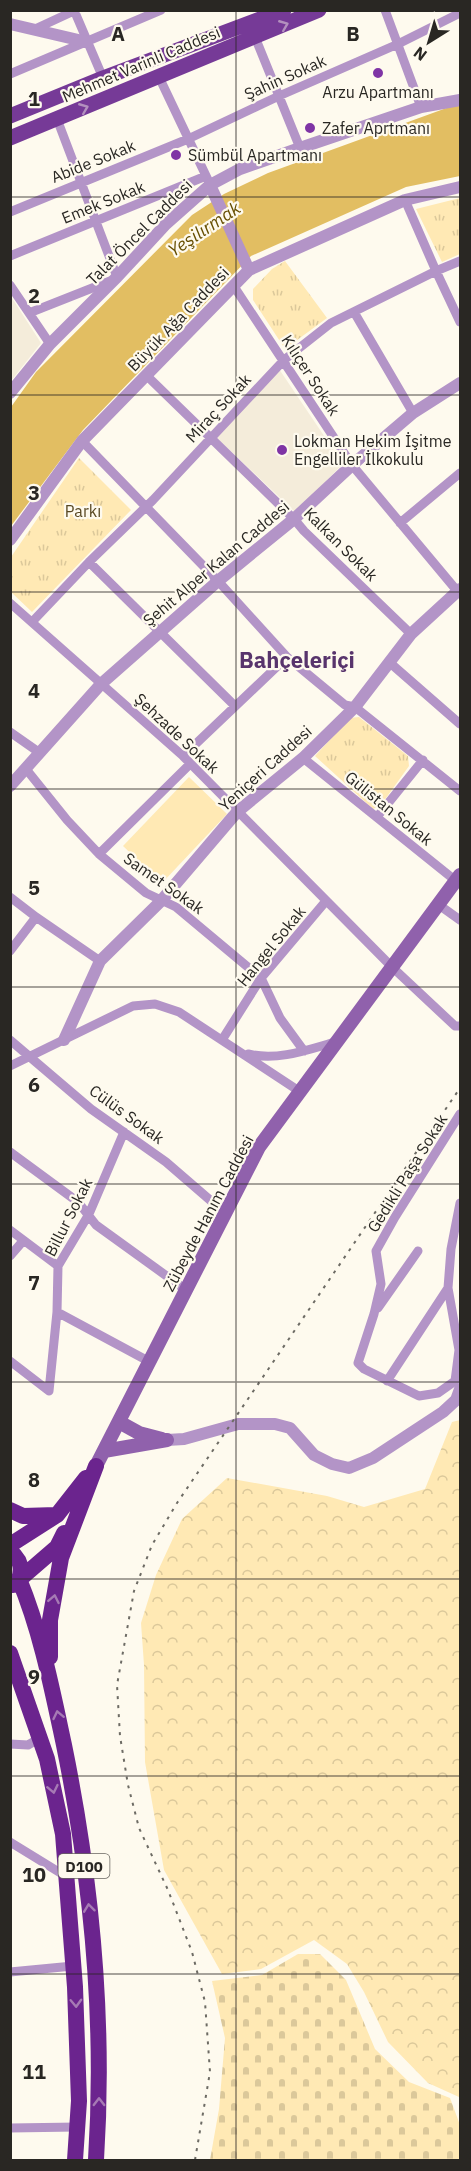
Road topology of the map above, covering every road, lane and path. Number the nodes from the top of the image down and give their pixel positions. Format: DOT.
graph roads {
  1 [pos="161,10"];
  2 [pos="284,10"];
  3 [pos="319,10"];
  4 [pos="385,10"];
  5 [pos="75,11"];
  6 [pos="460,13"];
  7 [pos="10,24"];
  8 [pos="35,29"];
  9 [pos="255,36"];
  10 [pos="87,42"];
  11 [pos="398,44"];
  12 [pos="10,74"];
  13 [pos="159,77"];
  14 [pos="103,78"];
  15 [pos="279,96"];
  16 [pos="460,100"];
  17 [pos="421,107"];
  18 [pos="10,116"];
  19 [pos="57,119"];
  20 [pos="10,138"];
  21 [pos="188,139"];
  22 [pos="300,148"];
  23 [pos="81,182"];
  24 [pos="210,185"];
  25 [pos="460,187"];
  26 [pos="405,200"];
  27 [pos="10,212"];
  28 [pos="96,221"];
  29 [pos="10,256"];
  30 [pos="460,261"];
  31 [pos="248,266"];
  32 [pos="436,271"];
  33 [pos="116,278"];
  34 [pos="10,285"];
  35 [pos="233,285"];
  36 [pos="354,312"];
  37 [pos="29,313"];
  38 [pos="460,322"];
  39 [pos="50,344"];
  40 [pos="284,360"];
  41 [pos="146,375"];
  42 [pos="460,383"];
  43 [pos="10,393"];
  44 [pos="412,413"];
  45 [pos="211,437"];
  46 [pos="82,441"];
  47 [pos="352,465"];
  48 [pos="460,473"];
  49 [pos="147,506"];
  50 [pos="294,519"];
  51 [pos="400,523"];
  52 [pos="10,540"];
  53 [pos="89,562"];
  54 [pos="218,581"];
  55 [pos="459,590"];
  56 [pos="10,603"];
  57 [pos="32,622"];
  58 [pos="161,632"];
  59 [pos="411,634"];
  60 [pos="286,657"];
  61 [pos="389,662"];
  62 [pos="101,684"];
  63 [pos="235,706"];
  64 [pos="355,707"];
  65 [pos="460,722"];
  66 [pos="10,732"];
  67 [pos="40,753"];
  68 [pos="183,756"];
  69 [pos="303,758"];
  70 [pos="423,760"];
  71 [pos="190,764"];
  72 [pos="26,769"];
  73 [pos="10,786"];
  74 [pos="460,791"];
  75 [pos="237,812"];
  76 [pos="377,817"];
  77 [pos="99,854"];
  78 [pos="458,878"];
  79 [pos="10,897"];
  80 [pos="161,902"];
  81 [pos="326,902"];
  82 [pos="440,905"];
  83 [pos="36,917"];
  84 [pos="460,920"];
  85 [pos="10,951"];
  86 [pos="100,962"];
  87 [pos="392,967"];
  88 [pos="261,978"];
  89 [pos="460,1026"];
  90 [pos="10,1040"];
  91 [pos="64,1040"];
  92 [pos="222,1040"];
  93 [pos="335,1042"];
  94 [pos="304,1051"];
  95 [pos="240,1052"];
  96 [pos="31,1057"];
  97 [pos="10,1066"];
  98 [pos="299,1091"];
  99 [pos="460,1114"];
  100 [pos="124,1132"];
  101 [pos="10,1152"];
  102 [pos="460,1203"];
  103 [pos="225,1213"];
  104 [pos="89,1214"];
  105 [pos="10,1230"];
  106 [pos="23,1241"];
  107 [pos="418,1251"];
  108 [pos="10,1256"];
  109 [pos="58,1266"];
  110 [pos="448,1288"];
  111 [pos="186,1290"];
  112 [pos="57,1312"];
  113 [pos="374,1314"];
  114 [pos="10,1361"];
  115 [pos="150,1362"];
  116 [pos="387,1381"];
  117 [pos="457,1390"];
  118 [pos="119,1422"];
  119 [pos="167,1440"];
  120 [pos="104,1451"];
  121 [pos="96,1466"];
  122 [pos="10,1510"];
  123 [pos="57,1515"];
  124 [pos="10,1545"];
  125 [pos="10,1551"];
  126 [pos="15,1583"];
  127 [pos="10,1653"];
  128 [pos="50,1678"];
  129 [pos="40,1738"];
  130 [pos="10,1744"];
  131 [pos="10,1842"];
  132 [pos="67,1877"];
  133 [pos="74,1966"];
  134 [pos="10,1972"];
  135 [pos="77,2127"];
  136 [pos="10,2128"];
  137 [pos="75,2160"];
  138 [pos="96,2160"];
  1 -- 10 [label="street"];
  2 -- 14 [label="main road, Mehmet Varinli Caddesi"];
  9 -- 3 [label="main road, Mehmet Varinli Caddesi, one-way"];
  4 -- 11 [label="street"];
  5 -- 8 [label="street"];
  5 -- 10 [label="street"];
  6 -- 11 [label="street, Şahin Sokak"];
  7 -- 8 [label="street"];
  8 -- 10 [label="street"];
  9 -- 13 [label="main road, Mehmet Varinli Caddesi"];
  9 -- 15 [label="street"];
  10 -- 12 [label="street"];
  10 -- 14 [label="street"];
  11 -- 15 [label="street, Şahin Sokak"];
  11 -- 17 [label="street"];
  19 -- 13 [label="main road, Mehmet Varinli Caddesi, one-way"];
  13 -- 21 [label="street"];
  14 -- 18 [label="main road, Mehmet Varinli Caddesi"];
  15 -- 21 [label="street, Şahin Sokak"];
  15 -- 22 [label="street"];
  16 -- 17 [label="street, Talat Öncel Caddesi"];
  17 -- 22 [label="street, Talat Öncel Caddesi"];
  19 -- 20 [label="main road, Mehmet Varinli Caddesi"];
  19 -- 23 [label="street"];
  21 -- 23 [label="street, Abide Sokak"];
  21 -- 24 [label="street"];
  22 -- 24 [label="street, Talat Öncel Caddesi"];
  23 -- 27 [label="street, Abide Sokak"];
  23 -- 28 [label="street"];
  24 -- 28 [label="street, Emek Sokak"];
  24 -- 31 [label="street"];
  24 -- 33 [label="street, Talat Öncel Caddesi"];
  25 -- 26 [label="street, Büyük Ağa Caddesi"];
  26 -- 31 [label="street, Büyük Ağa Caddesi"];
  26 -- 32 [label="street"];
  28 -- 29 [label="street, Emek Sokak"];
  28 -- 33 [label="street"];
  30 -- 32 [label="street, Miraç Sokak"];
  31 -- 35 [label="street, Büyük Ağa Caddesi"];
  32 -- 36 [label="street, Miraç Sokak"];
  32 -- 38 [label="street"];
  33 -- 37 [label="street"];
  33 -- 39 [label="street, Talat Öncel Caddesi"];
  34 -- 37 [label="street"];
  35 -- 40 [label="street, Kılıçer Sokak"];
  35 -- 41 [label="street, Büyük Ağa Caddesi"];
  36 -- 40 [label="street, Miraç Sokak"];
  36 -- 44 [label="street"];
  37 -- 39 [label="street"];
  39 -- 43 [label="street, Talat Öncel Caddesi"];
  40 -- 45 [label="street, Miraç Sokak"];
  40 -- 47 [label="street, Kılıçer Sokak"];
  41 -- 45 [label="street, Kalkan Sokak"];
  41 -- 46 [label="street, Büyük Ağa Caddesi"];
  42 -- 44 [label="street, Şehit Alper Kalan Caddesi"];
  44 -- 47 [label="street, Şehit Alper Kalan Caddesi"];
  45 -- 49 [label="street, Miraç Sokak"];
  45 -- 50 [label="street, Kalkan Sokak"];
  46 -- 49 [label="street"];
  46 -- 52 [label="street, Büyük Ağa Caddesi"];
  47 -- 50 [label="street, Şehit Alper Kalan Caddesi"];
  47 -- 51 [label="street, Kılıçer Sokak"];
  48 -- 51 [label="street"];
  49 -- 53 [label="street, Miraç Sokak"];
  49 -- 54 [label="street"];
  50 -- 54 [label="street, Şehit Alper Kalan Caddesi"];
  50 -- 59 [label="street, Kalkan Sokak"];
  51 -- 55 [label="street, Kılıçer Sokak"];
  53 -- 57 [label="street, Miraç Sokak"];
  53 -- 58 [label="street"];
  54 -- 58 [label="street, Şehit Alper Kalan Caddesi"];
  54 -- 60 [label="street"];
  55 -- 59 [label="street, Yeniçeri Caddesi"];
  56 -- 57 [label="street, Şehzade Sokak"];
  57 -- 62 [label="street, Şehzade Sokak"];
  58 -- 62 [label="street, Şehit Alper Kalan Caddesi"];
  58 -- 63 [label="street"];
  59 -- 61 [label="street, Yeniçeri Caddesi"];
  60 -- 63 [label="street"];
  60 -- 64 [label="street"];
  61 -- 64 [label="street, Yeniçeri Caddesi"];
  61 -- 65 [label="street"];
  62 -- 67 [label="street, Şehit Alper Kalan Caddesi"];
  62 -- 68 [label="street, Şehzade Sokak"];
  63 -- 68 [label="street"];
  64 -- 69 [label="street, Yeniçeri Caddesi"];
  64 -- 70 [label="street"];
  66 -- 67 [label="street"];
  67 -- 72 [label="street, Şehit Alper Kalan Caddesi"];
  68 -- 71 [label="street, Şehzade Sokak"];
  69 -- 75 [label="street, Yeniçeri Caddesi"];
  69 -- 76 [label="street, Gülistan Sokak"];
  70 -- 74 [label="street"];
  70 -- 76 [label="street"];
  71 -- 75 [label="street, Şehzade Sokak"];
  71 -- 77 [label="street"];
  72 -- 73 [label="street, Şehit Alper Kalan Caddesi"];
  72 -- 77 [label="street, Samet Sokak"];
  75 -- 80 [label="street, Yeniçeri Caddesi"];
  75 -- 81 [label="street, Şehzade Sokak"];
  76 -- 78 [label="street, Gülistan Sokak"];
  77 -- 80 [label="street, Samet Sokak"];
  78 -- 82 [label="main road, Zübeyde Hanım Caddesi"];
  79 -- 83 [label="street"];
  80 -- 86 [label="street, Yeniçeri Caddesi"];
  80 -- 88 [label="street, Samet Sokak"];
  81 -- 87 [label="street, Şehzade Sokak"];
  81 -- 88 [label="street, Hangel Sokak"];
  82 -- 84 [label="street"];
  82 -- 87 [label="main road, Zübeyde Hanım Caddesi"];
  83 -- 85 [label="street"];
  83 -- 86 [label="street"];
  86 -- 91 [label="street, Yeniçeri Caddesi"];
  87 -- 89 [label="street, Şehzade Sokak"];
  87 -- 93 [label="main road, Zübeyde Hanım Caddesi"];
  88 -- 92 [label="street, Hangel Sokak"];
  88 -- 94 [label="street, Samet Sokak"];
  90 -- 96 [label="street, Cülüs Sokak"];
  91 -- 92 [label="street"];
  91 -- 96 [label="street"];
  92 -- 95 [label="street"];
  93 -- 94 [label="street"];
  93 -- 98 [label="main road, Zübeyde Hanım Caddesi"];
  94 -- 95 [label="street"];
  95 -- 98 [label="street"];
  96 -- 97 [label="street"];
  96 -- 100 [label="street, Cülüs Sokak"];
  98 -- 103 [label="main road, Zübeyde Hanım Caddesi"];
  99 -- 113 [label="street, Gedikli Paşa Sokak"];
  100 -- 103 [label="street, Cülüs Sokak"];
  100 -- 104 [label="street, Billur Sokak"];
  101 -- 104 [label="street"];
  102 -- 110 [label="street"];
  103 -- 111 [label="main road, Zübeyde Hanım Caddesi"];
  104 -- 109 [label="street, Billur Sokak"];
  104 -- 111 [label="street"];
  105 -- 106 [label="street"];
  106 -- 108 [label="street"];
  106 -- 109 [label="street"];
  107 -- 113 [label="street"];
  109 -- 112 [label="street, Billur Sokak"];
  110 -- 116 [label="street"];
  110 -- 117 [label="street"];
  111 -- 115 [label="main road, Zübeyde Hanım Caddesi"];
  112 -- 114 [label="street, Billur Sokak"];
  112 -- 115 [label="street"];
  113 -- 116 [label="street, Gedikli Paşa Sokak"];
  115 -- 118 [label="main road, Zübeyde Hanım Caddesi"];
  116 -- 117 [label="street, Gedikli Paşa Sokak"];
  117 -- 119 [label="street"];
  118 -- 119 [label="main road"];
  118 -- 120 [label="main road, Zübeyde Hanım Caddesi"];
  119 -- 120 [label="main road"];
  120 -- 121 [label="main road, Zübeyde Hanım Caddesi"];
  121 -- 123 [label="highway"];
  121 -- 126 [label="highway"];
  128 -- 121 [label="highway, one-way"];
  122 -- 123 [label="highway"];
  123 -- 124 [label="highway"];
  125 -- 126 [label="highway, D100"];
  126 -- 128 [label="highway, D100"];
  127 -- 129 [label="highway, D100"];
  138 -- 128 [label="highway, D100, one-way"];
  129 -- 130 [label="street"];
  129 -- 132 [label="highway, D100, one-way"];
  131 -- 132 [label="street"];
  132 -- 133 [label="highway, D100"];
  133 -- 134 [label="street"];
  133 -- 135 [label="highway, D100, one-way"];
  135 -- 136 [label="street"];
  135 -- 137 [label="highway, D100"];
}
